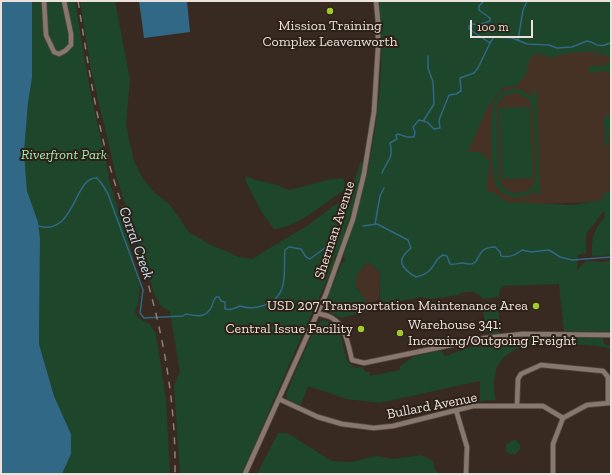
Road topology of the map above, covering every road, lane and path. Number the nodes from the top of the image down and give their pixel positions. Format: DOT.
graph roads {
  1 [pos="44,1"];
  2 [pos="64,1"];
  3 [pos="376,1"];
  4 [pos="317,313"];
  5 [pos="611,335"];
  6 [pos="279,399"];
  7 [pos="609,403"];
  8 [pos="517,406"];
  9 [pos="456,410"];
  10 [pos="563,418"];
  11 [pos="245,474"];
  12 [pos="466,474"];
  13 [pos="553,474"];
  1 -- 2 [label="street"];
  3 -- 4 [label="street, Sherman Avenue"];
  4 -- 5 [label="street"];
  4 -- 6 [label="street, Sherman Avenue"];
  6 -- 9 [label="street, Bullard Avenue"];
  6 -- 11 [label="street, Sherman Avenue"];
  7 -- 8 [label="street"];
  7 -- 10 [label="street"];
  8 -- 9 [label="street, Bullard Avenue"];
  8 -- 10 [label="street, Bullard Avenue"];
  9 -- 12 [label="street"];
  10 -- 13 [label="street"];
}
